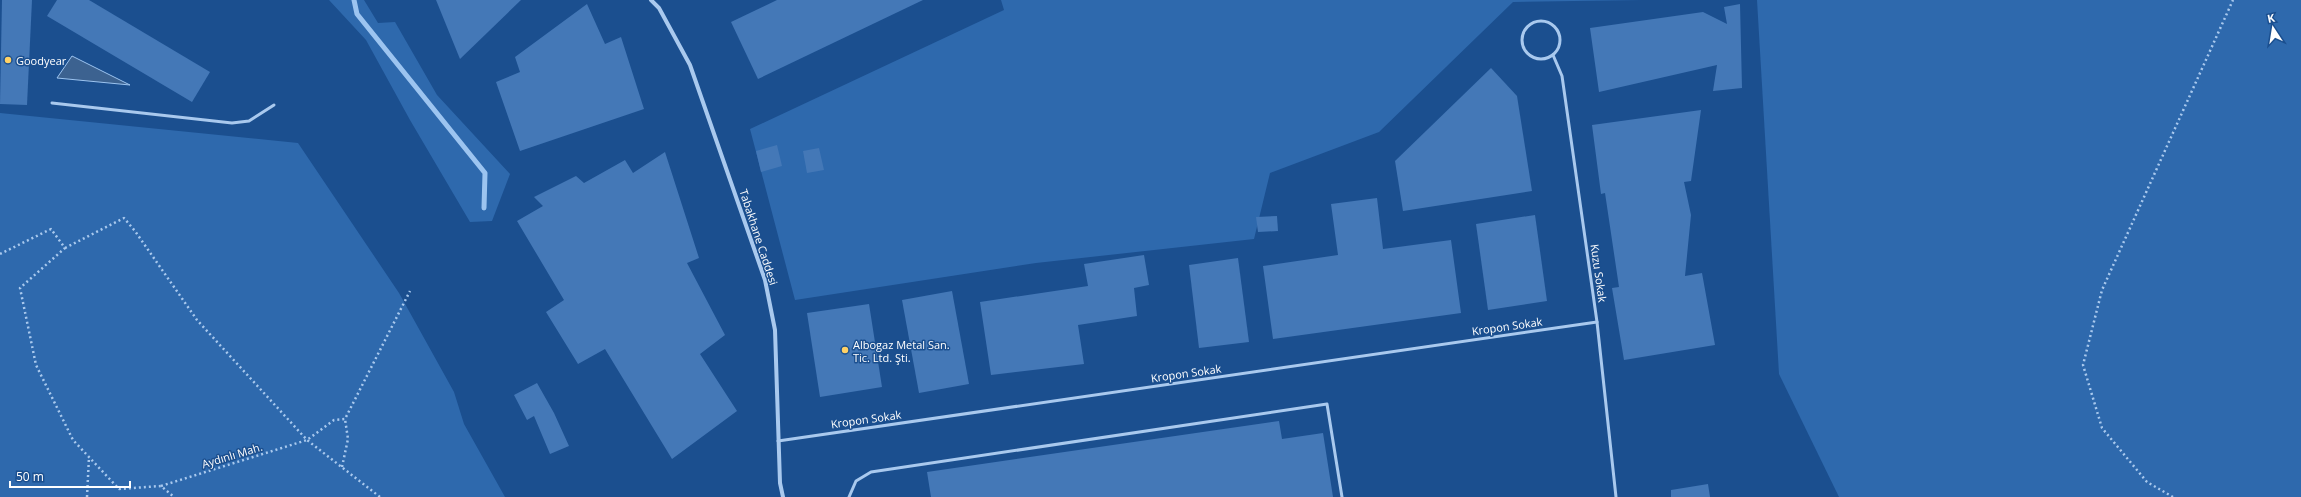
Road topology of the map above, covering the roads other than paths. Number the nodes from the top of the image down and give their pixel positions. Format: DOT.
graph roads {
  1 [pos="651,0"];
  2 [pos="1553,55"];
  3 [pos="52,103"];
  4 [pos="274,105"];
  5 [pos="1597,322"];
  6 [pos="778,441"];
  7 [pos="783,497"];
  8 [pos="849,497"];
  9 [pos="1342,497"];
  10 [pos="1616,497"];
  1 -- 6 [label="street, Tabakhane Caddesi"];
  2 -- 2 [label="lane"];
  2 -- 5 [label="lane, Kuzu Sokak"];
  3 -- 4 [label="lane"];
  5 -- 6 [label="lane, Kropon Sokak"];
  5 -- 10 [label="lane, Kuzu Sokak"];
  6 -- 7 [label="street, Tabakhane Caddesi"];
  8 -- 9 [label="lane"];
}
